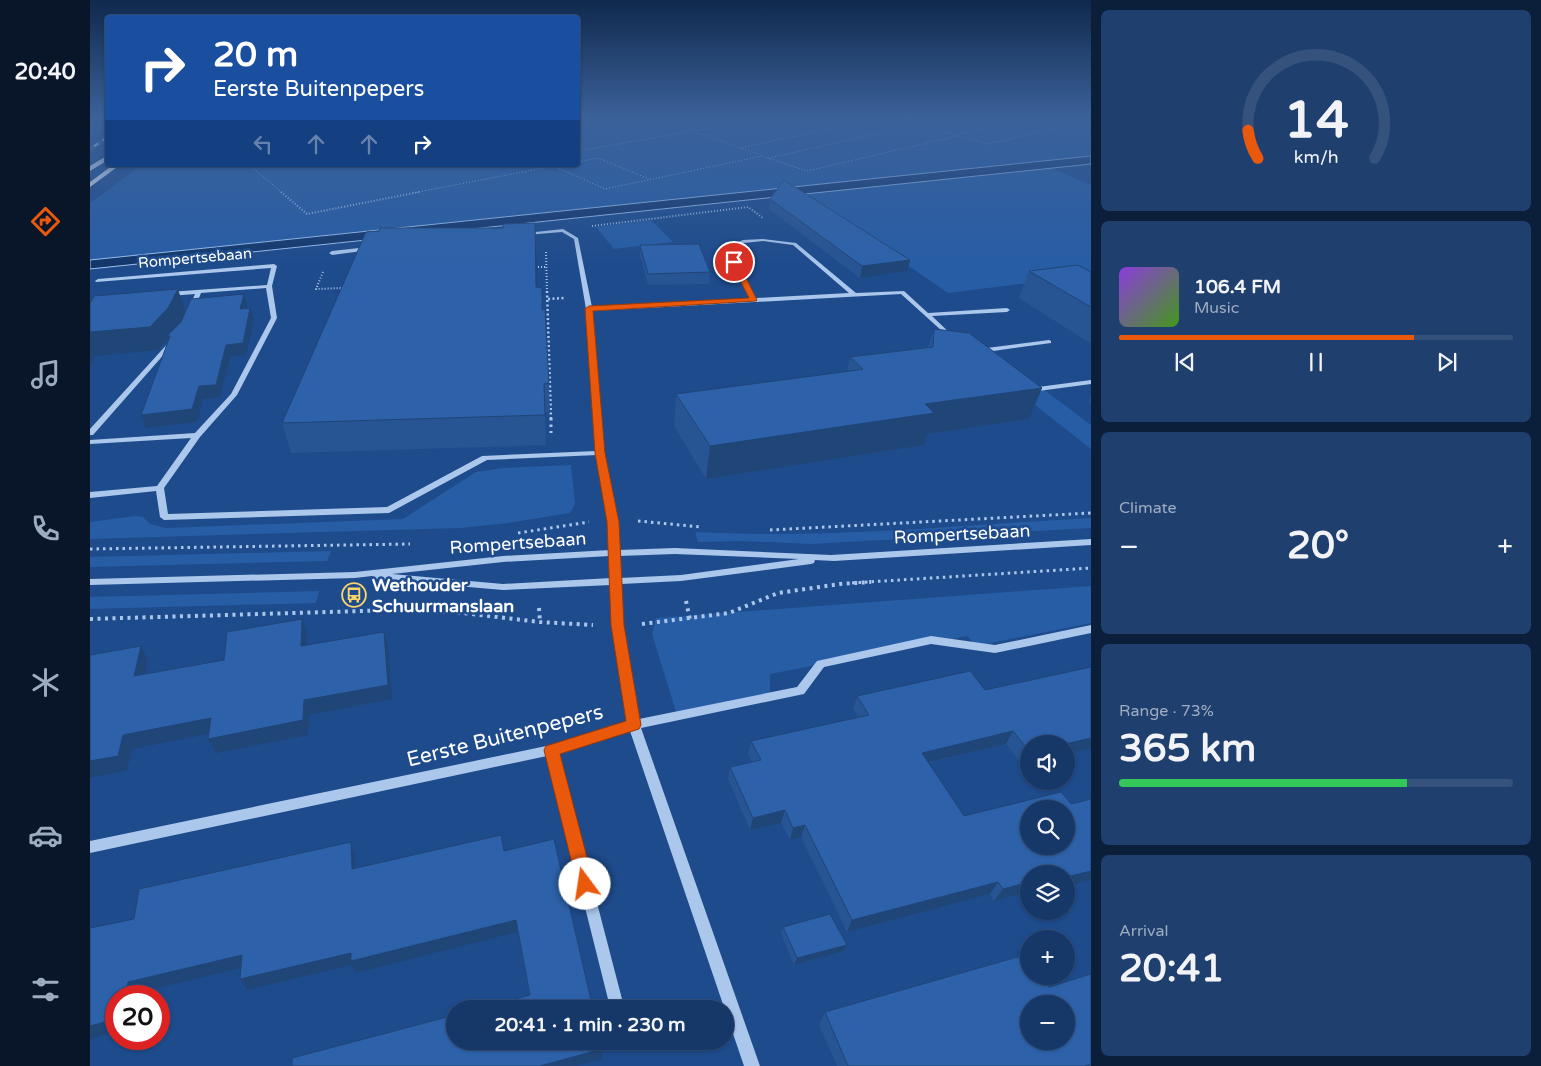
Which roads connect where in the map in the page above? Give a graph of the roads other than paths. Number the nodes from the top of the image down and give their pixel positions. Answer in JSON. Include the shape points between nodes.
{"nodes":[{"id":1,"x":114,"y":167,"type":"edge"},
{"id":2,"x":90,"y":184,"type":"edge"},
{"id":3,"x":516,"y":235,"type":"edge"},
{"id":4,"x":370,"y":249,"type":"edge"},
{"id":5,"x":332,"y":253,"type":"road end"},
{"id":6,"x":98,"y":282,"type":"dead end"},
{"id":7,"x":269,"y":286,"type":"junction"},
{"id":8,"x":199,"y":292,"type":"junction"},
{"id":9,"x":159,"y":295,"type":"edge"},
{"id":10,"x":855,"y":295,"type":"junction"},
{"id":11,"x":754,"y":300,"type":"junction"},
{"id":12,"x":589,"y":309,"type":"junction"},
{"id":13,"x":1007,"y":310,"type":"dead end"},
{"id":14,"x":927,"y":315,"type":"junction"},
{"id":15,"x":188,"y":316,"type":"edge"},
{"id":16,"x":175,"y":339,"type":"edge"},
{"id":17,"x":1049,"y":342,"type":"dead end"},
{"id":18,"x":962,"y":346,"type":"edge"},
{"id":19,"x":968,"y":352,"type":"edge"},
{"id":20,"x":1091,"y":382,"type":"edge"},
{"id":21,"x":1020,"y":392,"type":"edge"},
{"id":22,"x":90,"y":433,"type":"edge"},
{"id":23,"x":197,"y":435,"type":"junction"},
{"id":24,"x":90,"y":442,"type":"edge"},
{"id":25,"x":600,"y":453,"type":"junction"},
{"id":26,"x":160,"y":488,"type":"junction"},
{"id":27,"x":90,"y":495,"type":"edge"},
{"id":28,"x":1091,"y":542,"type":"edge"},
{"id":29,"x":614,"y":553,"type":"junction"},
{"id":30,"x":834,"y":558,"type":"junction"},
{"id":31,"x":356,"y":575,"type":"junction"},
{"id":32,"x":90,"y":582,"type":"edge"},
{"id":33,"x":616,"y":582,"type":"junction"},
{"id":34,"x":1091,"y":629,"type":"edge"},
{"id":35,"x":634,"y":725,"type":"junction"},
{"id":36,"x":551,"y":750,"type":"junction"},
{"id":37,"x":90,"y":848,"type":"edge"},
{"id":38,"x":614,"y":999,"type":"dead end"},
{"id":39,"x":752,"y":1066,"type":"edge"}],
"edges":[{"from":1,"to":2,"type":"main road"},
{"from":3,"to":12,"type":"street","via":[[562,230],[576,238]]},
{"from":4,"to":5,"type":"street"},
{"from":6,"to":7,"type":"street","name":"Rompertsebaan","via":[[274,266]]},
{"from":7,"to":8,"type":"street","name":"Rompertsebaan"},
{"from":7,"to":23,"type":"street","name":"Rompertsebaan","via":[[274,318],[234,395]]},
{"from":8,"to":9,"type":"street","name":"Rompertsebaan"},
{"from":8,"to":15,"type":"street","name":"Rompertsebaan"},
{"from":10,"to":11,"type":"street"},
{"from":10,"to":11,"type":"street","via":[[794,244],[763,240],[727,248]]},
{"from":10,"to":14,"type":"street","via":[[902,292]]},
{"from":11,"to":12,"type":"street"},
{"from":12,"to":25,"type":"street"},
{"from":13,"to":14,"type":"street"},
{"from":14,"to":18,"type":"street"},
{"from":16,"to":22,"type":"street"},
{"from":17,"to":19,"type":"street"},
{"from":20,"to":21,"type":"street"},
{"from":23,"to":24,"type":"street"},
{"from":23,"to":26,"type":"street","name":"Rompertsebaan"},
{"from":25,"to":26,"type":"street","via":[[485,458],[389,510],[164,517]]},
{"from":25,"to":29,"type":"street","via":[[613,522]]},
{"from":26,"to":27,"type":"street"},
{"from":28,"to":30,"type":"street","name":"Rompertsebaan"},
{"from":29,"to":30,"type":"street","name":"Rompertsebaan","via":[[674,551]]},
{"from":29,"to":31,"type":"street","name":"Rompertsebaan","via":[[503,559]]},
{"from":29,"to":33,"type":"street"},
{"from":30,"to":33,"type":"street","name":"Rompertsebaan","via":[[681,578]]},
{"from":31,"to":32,"type":"street","name":"Rompertsebaan"},
{"from":31,"to":33,"type":"street","name":"Rompertsebaan","via":[[503,587]]},
{"from":33,"to":35,"type":"street","via":[[618,625]]},
{"from":34,"to":35,"type":"street","name":"Eerste Buitenpepers","via":[[995,649],[931,640],[821,664],[800,691]]},
{"from":35,"to":36,"type":"street","name":"Eerste Buitenpepers"},
{"from":35,"to":39,"type":"street"},
{"from":36,"to":37,"type":"street","name":"Eerste Buitenpepers"},
{"from":36,"to":38,"type":"street"}]}
